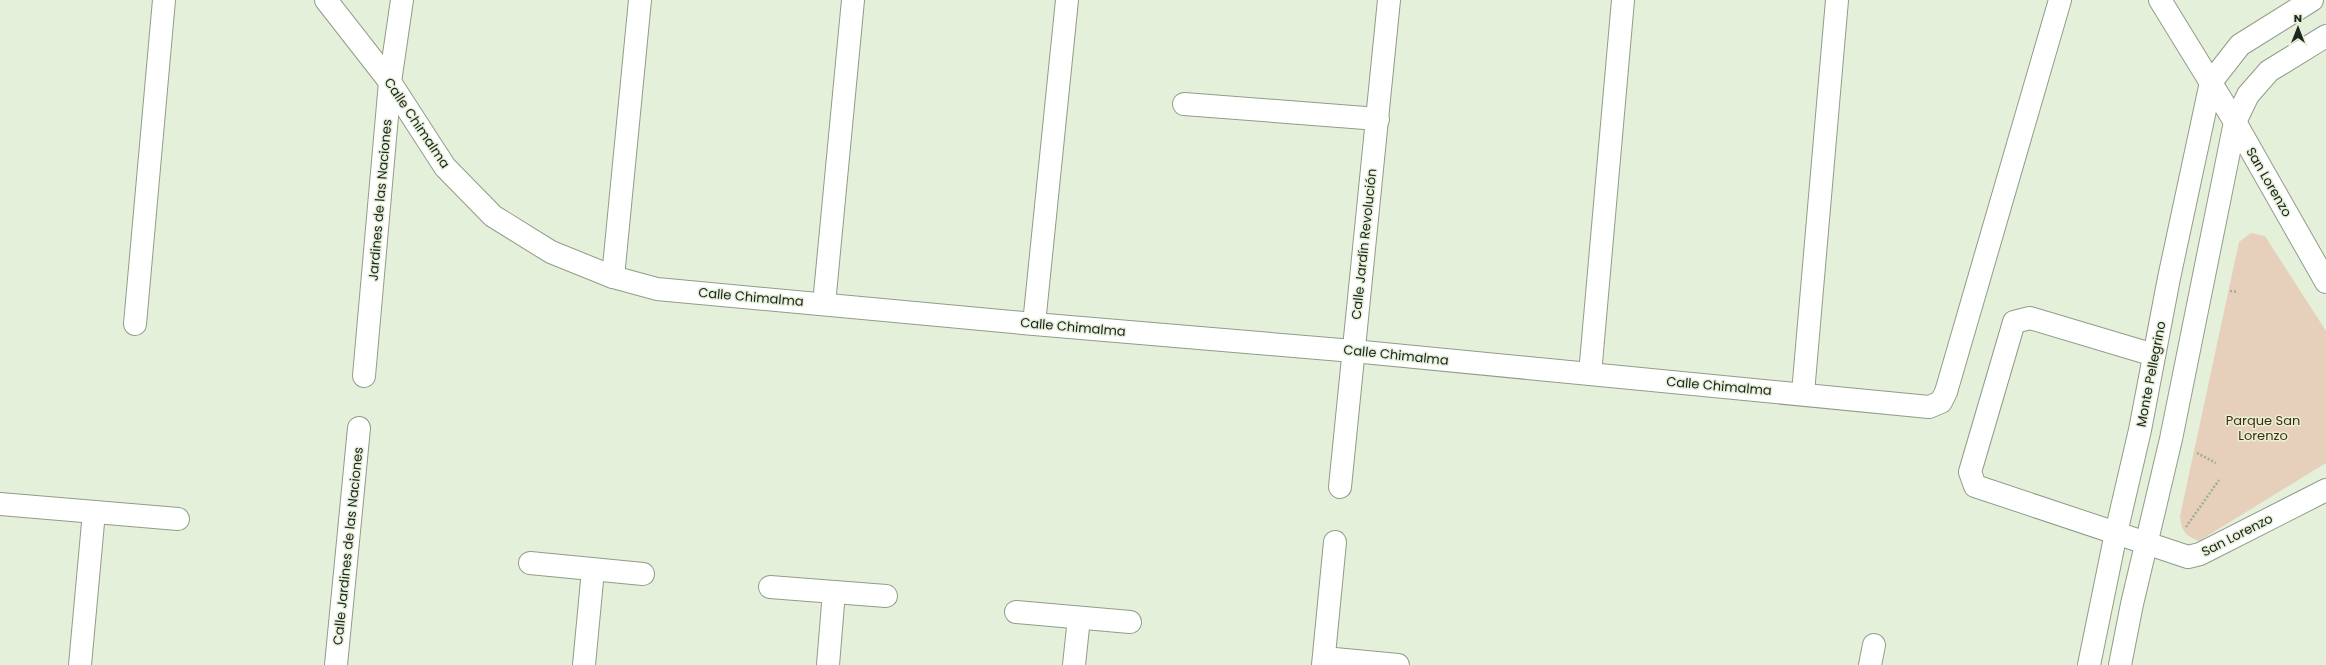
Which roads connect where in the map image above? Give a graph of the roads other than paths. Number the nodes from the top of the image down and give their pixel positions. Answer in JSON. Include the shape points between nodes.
{"nodes":[{"id":1,"x":164,"y":0,"type":"edge"},
{"id":2,"x":326,"y":0,"type":"edge"},
{"id":3,"x":402,"y":0,"type":"edge"},
{"id":4,"x":640,"y":0,"type":"edge"},
{"id":5,"x":853,"y":0,"type":"edge"},
{"id":6,"x":1067,"y":0,"type":"edge"},
{"id":7,"x":1389,"y":0,"type":"edge"},
{"id":8,"x":1623,"y":0,"type":"edge"},
{"id":9,"x":1837,"y":0,"type":"edge"},
{"id":10,"x":2060,"y":0,"type":"edge"},
{"id":11,"x":2160,"y":0,"type":"edge"},
{"id":12,"x":2312,"y":0,"type":"edge"},
{"id":13,"x":2326,"y":36,"type":"edge"},
{"id":14,"x":390,"y":82,"type":"junction"},
{"id":15,"x":2211,"y":82,"type":"junction"},
{"id":16,"x":1184,"y":104,"type":"dead end"},
{"id":17,"x":1378,"y":119,"type":"junction"},
{"id":18,"x":2235,"y":122,"type":"junction"},
{"id":19,"x":613,"y":277,"type":"junction"},
{"id":20,"x":2326,"y":282,"type":"edge"},
{"id":21,"x":824,"y":304,"type":"junction"},
{"id":22,"x":135,"y":324,"type":"dead end"},
{"id":23,"x":1034,"y":324,"type":"junction"},
{"id":24,"x":1353,"y":351,"type":"junction"},
{"id":25,"x":2154,"y":356,"type":"junction"},
{"id":26,"x":1590,"y":374,"type":"junction"},
{"id":27,"x":364,"y":376,"type":"dead end"},
{"id":28,"x":1803,"y":393,"type":"junction"},
{"id":29,"x":359,"y":428,"type":"dead end"},
{"id":30,"x":1340,"y":487,"type":"dead end"},
{"id":31,"x":2326,"y":490,"type":"edge"},
{"id":32,"x":0,"y":504,"type":"edge"},
{"id":33,"x":94,"y":512,"type":"junction"},
{"id":34,"x":178,"y":520,"type":"dead end"},
{"id":35,"x":2116,"y":533,"type":"junction"},
{"id":36,"x":1335,"y":542,"type":"dead end"},
{"id":37,"x":2146,"y":542,"type":"junction"},
{"id":38,"x":530,"y":563,"type":"dead end"},
{"id":39,"x":593,"y":570,"type":"junction"},
{"id":40,"x":643,"y":574,"type":"dead end"},
{"id":41,"x":770,"y":587,"type":"dead end"},
{"id":42,"x":834,"y":592,"type":"junction"},
{"id":43,"x":886,"y":596,"type":"dead end"},
{"id":44,"x":1016,"y":612,"type":"dead end"},
{"id":45,"x":1079,"y":618,"type":"junction"},
{"id":46,"x":1130,"y":622,"type":"dead end"},
{"id":47,"x":1323,"y":662,"type":"edge"},
{"id":48,"x":80,"y":665,"type":"edge"},
{"id":49,"x":336,"y":665,"type":"edge"},
{"id":50,"x":584,"y":665,"type":"edge"},
{"id":51,"x":828,"y":665,"type":"edge"},
{"id":52,"x":1074,"y":665,"type":"edge"},
{"id":53,"x":1398,"y":665,"type":"edge"},
{"id":54,"x":2089,"y":665,"type":"edge"},
{"id":55,"x":2120,"y":665,"type":"edge"}],
"edges":[{"from":1,"to":22,"type":"street"},
{"from":2,"to":14,"type":"street","name":"Calle Chimalma"},
{"from":3,"to":14,"type":"street","name":"Jardines de las Naciones"},
{"from":4,"to":19,"type":"street"},
{"from":5,"to":21,"type":"street"},
{"from":6,"to":23,"type":"street"},
{"from":7,"to":17,"type":"street","name":"Calle Jardín Revolución"},
{"from":8,"to":26,"type":"street"},
{"from":9,"to":28,"type":"street"},
{"from":10,"to":28,"type":"street","name":"Calle Chimalma","via":[[1942,402],[1928,407]]},
{"from":11,"to":15,"type":"street","name":"San Lorenzo"},
{"from":12,"to":15,"type":"street","via":[[2240,44]]},
{"from":13,"to":18,"type":"street","via":[[2269,71],[2248,95]]},
{"from":14,"to":19,"type":"street","name":"Calle Chimalma","via":[[445,167],[493,216],[551,252]]},
{"from":14,"to":27,"type":"street","name":"Jardines de las Naciones"},
{"from":15,"to":18,"type":"street","name":"San Lorenzo"},
{"from":15,"to":25,"type":"street","name":"Monte Pellegrino"},
{"from":16,"to":17,"type":"street"},
{"from":17,"to":24,"type":"street","name":"Calle Jardín Revolución"},
{"from":18,"to":20,"type":"street","name":"San Lorenzo"},
{"from":18,"to":37,"type":"street","via":[[2171,439]]},
{"from":19,"to":21,"type":"street","name":"Calle Chimalma","via":[[657,289]]},
{"from":21,"to":23,"type":"street","name":"Calle Chimalma"},
{"from":23,"to":24,"type":"street","name":"Calle Chimalma"},
{"from":24,"to":26,"type":"street","name":"Calle Chimalma"},
{"from":24,"to":30,"type":"street","name":"Calle Jardín Revolución"},
{"from":25,"to":35,"type":"street","name":"Monte Pellegrino"},
{"from":25,"to":35,"type":"street","name":"San Lorenzo","via":[[2030,318],[2014,322],[1970,472],[1975,486]]},
{"from":26,"to":28,"type":"street","name":"Calle Chimalma"},
{"from":29,"to":49,"type":"street","name":"Calle Jardines de las Naciones"},
{"from":31,"to":37,"type":"street","name":"San Lorenzo","via":[[2200,554],[2188,557]]},
{"from":32,"to":33,"type":"street"},
{"from":33,"to":34,"type":"street"},
{"from":33,"to":48,"type":"street"},
{"from":35,"to":37,"type":"street","name":"San Lorenzo"},
{"from":35,"to":54,"type":"street","name":"Monte Pellegrino"},
{"from":36,"to":47,"type":"street"},
{"from":37,"to":55,"type":"street"},
{"from":38,"to":39,"type":"street"},
{"from":39,"to":40,"type":"street"},
{"from":39,"to":50,"type":"street"},
{"from":41,"to":42,"type":"street"},
{"from":42,"to":43,"type":"street"},
{"from":42,"to":51,"type":"street"},
{"from":44,"to":45,"type":"street"},
{"from":45,"to":46,"type":"street"},
{"from":45,"to":52,"type":"street"},
{"from":47,"to":53,"type":"street"}]}
